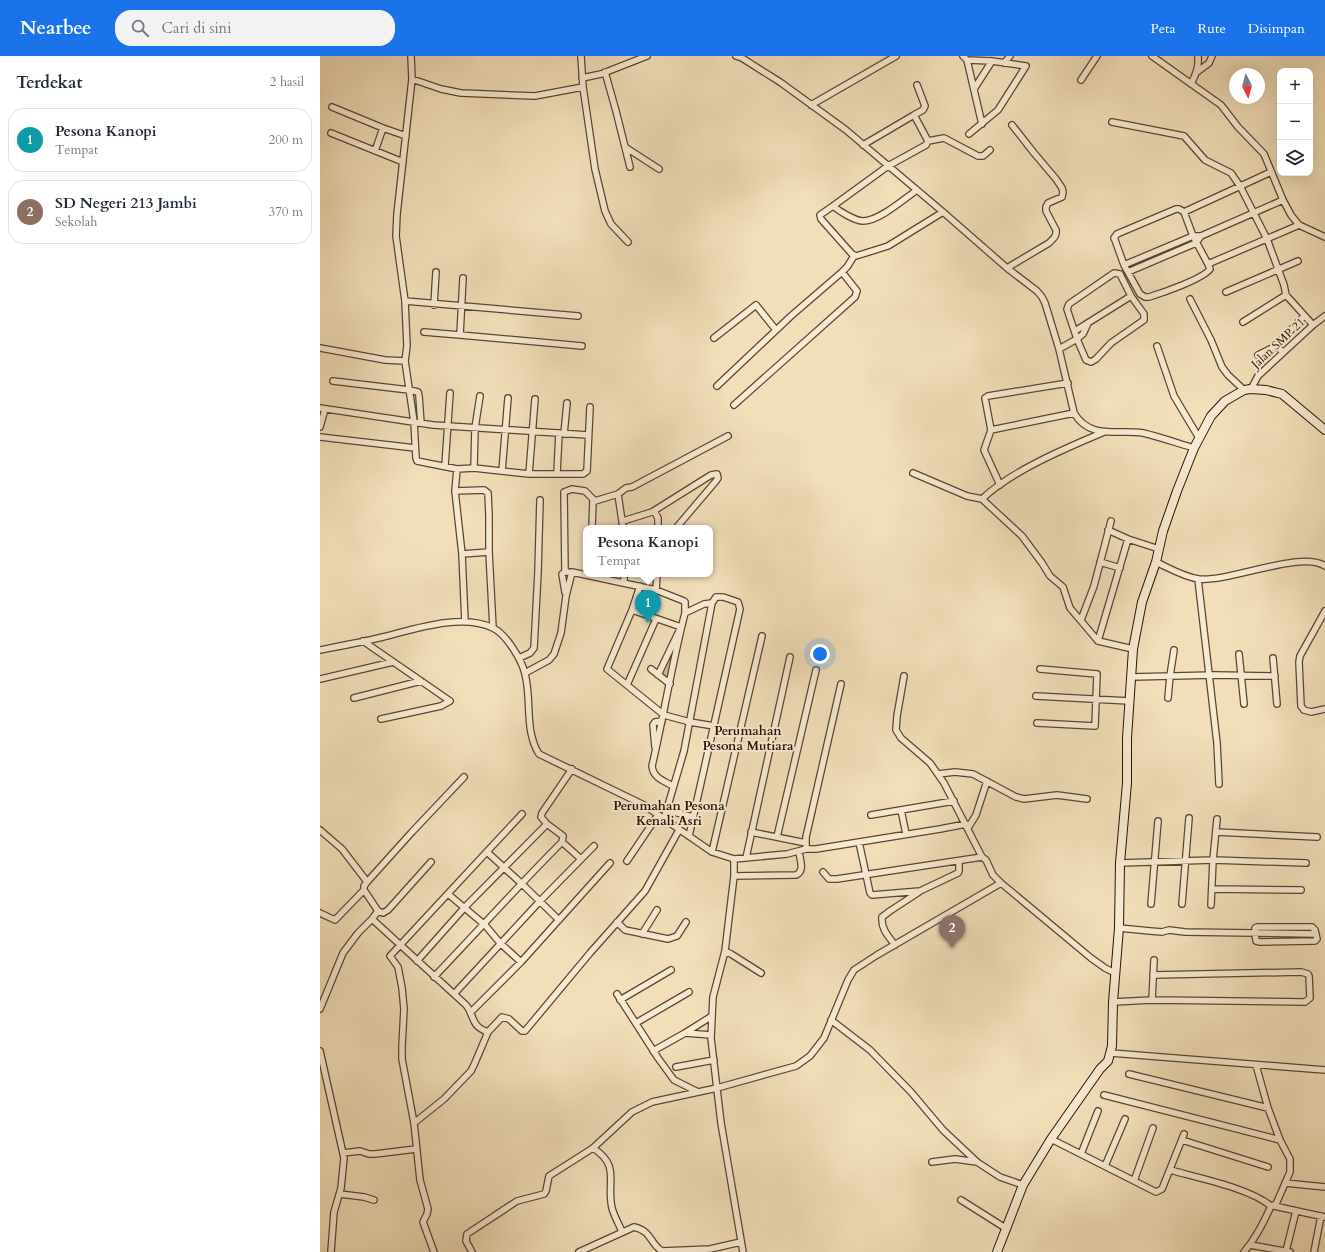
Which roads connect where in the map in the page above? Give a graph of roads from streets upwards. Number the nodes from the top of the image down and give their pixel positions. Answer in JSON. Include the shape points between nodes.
{"nodes":[{"id":1,"x":411,"y":56,"type":"edge"},
{"id":2,"x":581,"y":56,"type":"edge"},
{"id":3,"x":647,"y":56,"type":"edge"},
{"id":4,"x":736,"y":56,"type":"edge"},
{"id":5,"x":896,"y":56,"type":"edge"},
{"id":6,"x":1010,"y":56,"type":"edge"},
{"id":7,"x":1097,"y":56,"type":"edge"},
{"id":8,"x":1152,"y":56,"type":"edge"},
{"id":9,"x":1198,"y":56,"type":"edge"},
{"id":10,"x":1212,"y":56,"type":"edge"},
{"id":11,"x":965,"y":58,"type":"edge"},
{"id":12,"x":992,"y":61,"type":"junction"},
{"id":13,"x":1004,"y":63,"type":"junction"},
{"id":14,"x":605,"y":72,"type":"junction"},
{"id":15,"x":1197,"y":72,"type":"junction"},
{"id":16,"x":582,"y":78,"type":"junction"},
{"id":17,"x":412,"y":79,"type":"junction"},
{"id":18,"x":1081,"y":80,"type":"dead end"},
{"id":19,"x":1191,"y":84,"type":"junction"},
{"id":20,"x":917,"y":85,"type":"dead end"},
{"id":21,"x":583,"y":87,"type":"junction"},
{"id":22,"x":974,"y":89,"type":"junction"},
{"id":23,"x":811,"y":105,"type":"junction"},
{"id":24,"x":332,"y":107,"type":"dead end"},
{"id":25,"x":914,"y":115,"type":"junction"},
{"id":26,"x":1112,"y":122,"type":"dead end"},
{"id":27,"x":982,"y":124,"type":"junction"},
{"id":28,"x":1012,"y":125,"type":"dead end"},
{"id":29,"x":383,"y":128,"type":"junction"},
{"id":30,"x":331,"y":133,"type":"dead end"},
{"id":31,"x":969,"y":134,"type":"dead end"},
{"id":32,"x":406,"y":136,"type":"junction"},
{"id":33,"x":928,"y":141,"type":"junction"},
{"id":34,"x":863,"y":144,"type":"junction"},
{"id":35,"x":625,"y":147,"type":"junction"},
{"id":36,"x":990,"y":150,"type":"dead end"},
{"id":37,"x":375,"y":151,"type":"junction"},
{"id":38,"x":403,"y":162,"type":"junction"},
{"id":39,"x":888,"y":166,"type":"junction"},
{"id":40,"x":630,"y":167,"type":"dead end"},
{"id":41,"x":659,"y":169,"type":"dead end"},
{"id":42,"x":1271,"y":172,"type":"junction"},
{"id":43,"x":1240,"y":186,"type":"junction"},
{"id":44,"x":917,"y":190,"type":"junction"},
{"id":45,"x":1283,"y":200,"type":"junction"},
{"id":46,"x":833,"y":206,"type":"junction"},
{"id":47,"x":943,"y":212,"type":"junction"},
{"id":48,"x":1184,"y":212,"type":"junction"},
{"id":49,"x":1253,"y":213,"type":"junction"},
{"id":50,"x":1299,"y":225,"type":"junction"},
{"id":51,"x":1192,"y":236,"type":"junction"},
{"id":52,"x":1201,"y":236,"type":"junction"},
{"id":53,"x":1325,"y":237,"type":"edge"},
{"id":54,"x":1267,"y":239,"type":"junction"},
{"id":55,"x":628,"y":242,"type":"dead end"},
{"id":56,"x":1196,"y":243,"type":"junction"},
{"id":57,"x":854,"y":256,"type":"junction"},
{"id":58,"x":1298,"y":261,"type":"dead end"},
{"id":59,"x":1208,"y":264,"type":"junction"},
{"id":60,"x":1124,"y":265,"type":"junction"},
{"id":61,"x":1007,"y":268,"type":"junction"},
{"id":62,"x":1278,"y":270,"type":"junction"},
{"id":63,"x":436,"y":272,"type":"dead end"},
{"id":64,"x":842,"y":272,"type":"junction"},
{"id":65,"x":1128,"y":272,"type":"junction"},
{"id":66,"x":463,"y":278,"type":"dead end"},
{"id":67,"x":1226,"y":292,"type":"dead end"},
{"id":68,"x":1286,"y":295,"type":"junction"},
{"id":69,"x":1131,"y":296,"type":"junction"},
{"id":70,"x":1190,"y":299,"type":"dead end"},
{"id":71,"x":405,"y":301,"type":"junction"},
{"id":72,"x":434,"y":305,"type":"junction"},
{"id":73,"x":461,"y":307,"type":"junction"},
{"id":74,"x":578,"y":316,"type":"dead end"},
{"id":75,"x":1304,"y":316,"type":"junction"},
{"id":76,"x":1325,"y":316,"type":"edge"},
{"id":77,"x":1243,"y":322,"type":"dead end"},
{"id":78,"x":1088,"y":323,"type":"junction"},
{"id":79,"x":1313,"y":325,"type":"junction"},
{"id":80,"x":776,"y":330,"type":"junction"},
{"id":81,"x":1075,"y":331,"type":"junction"},
{"id":82,"x":424,"y":332,"type":"dead end"},
{"id":83,"x":460,"y":335,"type":"junction"},
{"id":84,"x":714,"y":338,"type":"dead end"},
{"id":85,"x":1077,"y":339,"type":"junction"},
{"id":86,"x":582,"y":346,"type":"dead end"},
{"id":87,"x":1157,"y":346,"type":"dead end"},
{"id":88,"x":1276,"y":346,"type":"junction"},
{"id":89,"x":320,"y":348,"type":"edge"},
{"id":90,"x":1059,"y":349,"type":"junction"},
{"id":91,"x":1283,"y":352,"type":"junction"},
{"id":92,"x":1258,"y":355,"type":"dead end"},
{"id":93,"x":405,"y":361,"type":"junction"},
{"id":94,"x":332,"y":381,"type":"dead end"},
{"id":95,"x":1068,"y":383,"type":"junction"},
{"id":96,"x":717,"y":386,"type":"dead end"},
{"id":97,"x":409,"y":390,"type":"junction"},
{"id":98,"x":1248,"y":390,"type":"junction"},
{"id":99,"x":450,"y":393,"type":"dead end"},
{"id":100,"x":480,"y":396,"type":"dead end"},
{"id":101,"x":508,"y":398,"type":"dead end"},
{"id":102,"x":535,"y":399,"type":"dead end"},
{"id":103,"x":567,"y":403,"type":"dead end"},
{"id":104,"x":734,"y":405,"type":"dead end"},
{"id":105,"x":590,"y":407,"type":"dead end"},
{"id":106,"x":323,"y":408,"type":"edge"},
{"id":107,"x":1074,"y":413,"type":"junction"},
{"id":108,"x":414,"y":422,"type":"junction"},
{"id":109,"x":420,"y":423,"type":"junction"},
{"id":110,"x":448,"y":426,"type":"junction"},
{"id":111,"x":320,"y":427,"type":"edge"},
{"id":112,"x":475,"y":428,"type":"junction"},
{"id":113,"x":1325,"y":429,"type":"edge"},
{"id":114,"x":504,"y":430,"type":"junction"},
{"id":115,"x":991,"y":430,"type":"junction"},
{"id":116,"x":532,"y":432,"type":"junction"},
{"id":117,"x":1104,"y":432,"type":"junction"},
{"id":118,"x":561,"y":434,"type":"junction"},
{"id":119,"x":588,"y":435,"type":"junction"},
{"id":120,"x":728,"y":436,"type":"dead end"},
{"id":121,"x":320,"y":437,"type":"edge"},
{"id":122,"x":1199,"y":438,"type":"junction"},
{"id":123,"x":415,"y":448,"type":"junction"},
{"id":124,"x":1194,"y":448,"type":"junction"},
{"id":125,"x":445,"y":466,"type":"junction"},
{"id":126,"x":474,"y":468,"type":"junction"},
{"id":127,"x":457,"y":469,"type":"junction"},
{"id":128,"x":502,"y":471,"type":"junction"},
{"id":129,"x":913,"y":472,"type":"dead end"},
{"id":130,"x":557,"y":473,"type":"junction"},
{"id":131,"x":529,"y":474,"type":"junction"},
{"id":132,"x":1000,"y":485,"type":"junction"},
{"id":133,"x":455,"y":491,"type":"junction"},
{"id":134,"x":618,"y":494,"type":"junction"},
{"id":135,"x":982,"y":499,"type":"junction"},
{"id":136,"x":540,"y":500,"type":"dead end"},
{"id":137,"x":593,"y":500,"type":"junction"},
{"id":138,"x":652,"y":512,"type":"junction"},
{"id":139,"x":623,"y":521,"type":"junction"},
{"id":140,"x":1111,"y":521,"type":"dead end"},
{"id":141,"x":592,"y":525,"type":"edge"},
{"id":142,"x":623,"y":525,"type":"edge"},
{"id":143,"x":658,"y":525,"type":"edge"},
{"id":144,"x":679,"y":525,"type":"edge"},
{"id":145,"x":1108,"y":530,"type":"junction"},
{"id":146,"x":1128,"y":539,"type":"junction"},
{"id":147,"x":1159,"y":549,"type":"junction"},
{"id":148,"x":489,"y":552,"type":"junction"},
{"id":149,"x":462,"y":554,"type":"junction"},
{"id":150,"x":1100,"y":562,"type":"junction"},
{"id":151,"x":1156,"y":562,"type":"junction"},
{"id":152,"x":1325,"y":566,"type":"edge"},
{"id":153,"x":1120,"y":568,"type":"junction"},
{"id":154,"x":565,"y":572,"type":"junction"},
{"id":155,"x":572,"y":572,"type":"junction"},
{"id":156,"x":583,"y":574,"type":"edge"},
{"id":157,"x":599,"y":577,"type":"edge"},
{"id":158,"x":624,"y":577,"type":"edge"},
{"id":159,"x":657,"y":577,"type":"edge"},
{"id":160,"x":1198,"y":579,"type":"junction"},
{"id":161,"x":624,"y":583,"type":"junction"},
{"id":162,"x":640,"y":586,"type":"junction"},
{"id":163,"x":656,"y":590,"type":"junction"},
{"id":164,"x":566,"y":596,"type":"junction"},
{"id":165,"x":712,"y":603,"type":"junction"},
{"id":166,"x":632,"y":610,"type":"junction"},
{"id":167,"x":1325,"y":610,"type":"edge"},
{"id":168,"x":685,"y":613,"type":"junction"},
{"id":169,"x":656,"y":619,"type":"junction"},
{"id":170,"x":1081,"y":620,"type":"junction"},
{"id":171,"x":465,"y":622,"type":"junction"},
{"id":172,"x":681,"y":627,"type":"junction"},
{"id":173,"x":493,"y":628,"type":"junction"},
{"id":174,"x":762,"y":636,"type":"dead end"},
{"id":175,"x":363,"y":641,"type":"junction"},
{"id":176,"x":1098,"y":641,"type":"junction"},
{"id":177,"x":1133,"y":649,"type":"junction"},
{"id":178,"x":320,"y":650,"type":"edge"},
{"id":179,"x":1174,"y":650,"type":"dead end"},
{"id":180,"x":1239,"y":654,"type":"dead end"},
{"id":181,"x":790,"y":657,"type":"dead end"},
{"id":182,"x":519,"y":658,"type":"junction"},
{"id":183,"x":1273,"y":658,"type":"dead end"},
{"id":184,"x":393,"y":662,"type":"junction"},
{"id":185,"x":651,"y":669,"type":"dead end"},
{"id":186,"x":1040,"y":669,"type":"dead end"},
{"id":187,"x":816,"y":670,"type":"dead end"},
{"id":188,"x":525,"y":673,"type":"junction"},
{"id":189,"x":658,"y":675,"type":"junction"},
{"id":190,"x":904,"y":676,"type":"dead end"},
{"id":191,"x":1170,"y":676,"type":"junction"},
{"id":192,"x":1209,"y":676,"type":"junction"},
{"id":193,"x":1131,"y":677,"type":"junction"},
{"id":194,"x":1241,"y":677,"type":"junction"},
{"id":195,"x":1275,"y":678,"type":"junction"},
{"id":196,"x":320,"y":679,"type":"edge"},
{"id":197,"x":422,"y":681,"type":"junction"},
{"id":198,"x":670,"y":684,"type":"junction"},
{"id":199,"x":841,"y":684,"type":"dead end"},
{"id":200,"x":627,"y":685,"type":"junction"},
{"id":201,"x":1036,"y":696,"type":"dead end"},
{"id":202,"x":354,"y":698,"type":"dead end"},
{"id":203,"x":1168,"y":698,"type":"dead end"},
{"id":204,"x":1095,"y":699,"type":"junction"},
{"id":205,"x":1129,"y":701,"type":"junction"},
{"id":206,"x":1244,"y":704,"type":"dead end"},
{"id":207,"x":1277,"y":704,"type":"dead end"},
{"id":208,"x":1325,"y":709,"type":"edge"},
{"id":209,"x":663,"y":718,"type":"junction"},
{"id":210,"x":381,"y":719,"type":"dead end"},
{"id":211,"x":690,"y":722,"type":"junction"},
{"id":212,"x":1037,"y":723,"type":"dead end"},
{"id":213,"x":714,"y":726,"type":"junction"},
{"id":214,"x":572,"y":769,"type":"junction"},
{"id":215,"x":938,"y":774,"type":"junction"},
{"id":216,"x":464,"y":777,"type":"dead end"},
{"id":217,"x":987,"y":781,"type":"junction"},
{"id":218,"x":1219,"y":784,"type":"dead end"},
{"id":219,"x":674,"y":786,"type":"junction"},
{"id":220,"x":1087,"y":799,"type":"dead end"},
{"id":221,"x":954,"y":801,"type":"junction"},
{"id":222,"x":666,"y":810,"type":"junction"},
{"id":223,"x":901,"y":810,"type":"junction"},
{"id":224,"x":522,"y":814,"type":"dead end"},
{"id":225,"x":658,"y":815,"type":"junction"},
{"id":226,"x":871,"y":815,"type":"dead end"},
{"id":227,"x":693,"y":817,"type":"junction"},
{"id":228,"x":1189,"y":818,"type":"dead end"},
{"id":229,"x":664,"y":819,"type":"junction"},
{"id":230,"x":1217,"y":819,"type":"dead end"},
{"id":231,"x":1158,"y":821,"type":"dead end"},
{"id":232,"x":547,"y":824,"type":"junction"},
{"id":233,"x":967,"y":826,"type":"junction"},
{"id":234,"x":320,"y":830,"type":"edge"},
{"id":235,"x":679,"y":830,"type":"junction"},
{"id":236,"x":751,"y":832,"type":"junction"},
{"id":237,"x":1216,"y":832,"type":"junction"},
{"id":238,"x":906,"y":834,"type":"junction"},
{"id":239,"x":689,"y":836,"type":"junction"},
{"id":240,"x":777,"y":837,"type":"junction"},
{"id":241,"x":1317,"y":837,"type":"dead end"},
{"id":242,"x":562,"y":842,"type":"junction"},
{"id":243,"x":859,"y":842,"type":"junction"},
{"id":244,"x":594,"y":846,"type":"dead end"},
{"id":245,"x":806,"y":846,"type":"junction"},
{"id":246,"x":487,"y":852,"type":"junction"},
{"id":247,"x":712,"y":852,"type":"junction"},
{"id":248,"x":799,"y":852,"type":"junction"},
{"id":249,"x":982,"y":857,"type":"junction"},
{"id":250,"x":746,"y":858,"type":"junction"},
{"id":251,"x":580,"y":859,"type":"junction"},
{"id":252,"x":734,"y":859,"type":"junction"},
{"id":253,"x":959,"y":860,"type":"junction"},
{"id":254,"x":1213,"y":860,"type":"junction"},
{"id":255,"x":627,"y":861,"type":"dead end"},
{"id":256,"x":1185,"y":861,"type":"junction"},
{"id":257,"x":431,"y":862,"type":"dead end"},
{"id":258,"x":1154,"y":862,"type":"junction"},
{"id":259,"x":610,"y":863,"type":"dead end"},
{"id":260,"x":1120,"y":863,"type":"junction"},
{"id":261,"x":1306,"y":863,"type":"dead end"},
{"id":262,"x":503,"y":867,"type":"junction"},
{"id":263,"x":823,"y":872,"type":"dead end"},
{"id":264,"x":866,"y":874,"type":"junction"},
{"id":265,"x":734,"y":876,"type":"junction"},
{"id":266,"x":367,"y":882,"type":"junction"},
{"id":267,"x":521,"y":883,"type":"junction"},
{"id":268,"x":1001,"y":883,"type":"junction"},
{"id":269,"x":1213,"y":889,"type":"junction"},
{"id":270,"x":364,"y":890,"type":"junction"},
{"id":271,"x":1301,"y":890,"type":"dead end"},
{"id":272,"x":920,"y":892,"type":"junction"},
{"id":273,"x":448,"y":894,"type":"junction"},
{"id":274,"x":540,"y":900,"type":"junction"},
{"id":275,"x":1150,"y":904,"type":"dead end"},
{"id":276,"x":1182,"y":904,"type":"dead end"},
{"id":277,"x":1211,"y":906,"type":"dead end"},
{"id":278,"x":465,"y":907,"type":"junction"},
{"id":279,"x":657,"y":910,"type":"dead end"},
{"id":280,"x":378,"y":911,"type":"junction"},
{"id":281,"x":320,"y":913,"type":"edge"},
{"id":282,"x":372,"y":919,"type":"junction"},
{"id":283,"x":559,"y":920,"type":"junction"},
{"id":284,"x":617,"y":922,"type":"junction"},
{"id":285,"x":686,"y":922,"type":"dead end"},
{"id":286,"x":485,"y":924,"type":"junction"},
{"id":287,"x":1119,"y":928,"type":"junction"},
{"id":288,"x":1255,"y":933,"type":"junction"},
{"id":289,"x":642,"y":934,"type":"junction"},
{"id":290,"x":500,"y":943,"type":"junction"},
{"id":291,"x":894,"y":944,"type":"junction"},
{"id":292,"x":401,"y":945,"type":"junction"},
{"id":293,"x":725,"y":951,"type":"junction"},
{"id":294,"x":1154,"y":960,"type":"dead end"},
{"id":295,"x":417,"y":961,"type":"junction"},
{"id":296,"x":521,"y":962,"type":"junction"},
{"id":297,"x":671,"y":970,"type":"dead end"},
{"id":298,"x":1115,"y":973,"type":"junction"},
{"id":299,"x":761,"y":974,"type":"dead end"},
{"id":300,"x":1153,"y":975,"type":"junction"},
{"id":301,"x":434,"y":977,"type":"junction"},
{"id":302,"x":689,"y":992,"type":"dead end"},
{"id":303,"x":454,"y":994,"type":"junction"},
{"id":304,"x":617,"y":994,"type":"dead end"},
{"id":305,"x":620,"y":1000,"type":"junction"},
{"id":306,"x":1152,"y":1000,"type":"junction"},
{"id":307,"x":1112,"y":1002,"type":"junction"},
{"id":308,"x":320,"y":1009,"type":"edge"},
{"id":309,"x":472,"y":1012,"type":"junction"},
{"id":310,"x":712,"y":1016,"type":"junction"},
{"id":311,"x":831,"y":1020,"type":"junction"},
{"id":312,"x":636,"y":1023,"type":"junction"},
{"id":313,"x":488,"y":1032,"type":"junction"},
{"id":314,"x":685,"y":1033,"type":"junction"},
{"id":315,"x":711,"y":1035,"type":"junction"},
{"id":316,"x":320,"y":1051,"type":"edge"},
{"id":317,"x":653,"y":1051,"type":"junction"},
{"id":318,"x":1111,"y":1053,"type":"junction"},
{"id":319,"x":714,"y":1060,"type":"junction"},
{"id":320,"x":1256,"y":1065,"type":"junction"},
{"id":321,"x":676,"y":1068,"type":"dead end"},
{"id":322,"x":1325,"y":1070,"type":"edge"},
{"id":323,"x":322,"y":1074,"type":"edge"},
{"id":324,"x":1129,"y":1074,"type":"dead end"},
{"id":325,"x":717,"y":1088,"type":"junction"},
{"id":326,"x":698,"y":1092,"type":"junction"},
{"id":327,"x":1104,"y":1095,"type":"dead end"},
{"id":328,"x":1268,"y":1108,"type":"junction"},
{"id":329,"x":1098,"y":1110,"type":"dead end"},
{"id":330,"x":1125,"y":1119,"type":"dead end"},
{"id":331,"x":414,"y":1123,"type":"junction"},
{"id":332,"x":1153,"y":1128,"type":"dead end"},
{"id":333,"x":1051,"y":1139,"type":"junction"},
{"id":334,"x":1280,"y":1140,"type":"junction"},
{"id":335,"x":593,"y":1148,"type":"junction"},
{"id":336,"x":416,"y":1149,"type":"junction"},
{"id":337,"x":343,"y":1152,"type":"junction"},
{"id":338,"x":1081,"y":1154,"type":"junction"},
{"id":339,"x":932,"y":1162,"type":"dead end"},
{"id":340,"x":977,"y":1162,"type":"junction"},
{"id":341,"x":1105,"y":1166,"type":"junction"},
{"id":342,"x":1268,"y":1167,"type":"dead end"},
{"id":343,"x":1170,"y":1170,"type":"junction"},
{"id":344,"x":1134,"y":1181,"type":"junction"},
{"id":345,"x":1285,"y":1183,"type":"junction"},
{"id":346,"x":1022,"y":1184,"type":"junction"},
{"id":347,"x":1325,"y":1187,"type":"edge"},
{"id":348,"x":340,"y":1194,"type":"junction"},
{"id":349,"x":374,"y":1200,"type":"dead end"},
{"id":350,"x":961,"y":1200,"type":"dead end"},
{"id":351,"x":1272,"y":1206,"type":"junction"},
{"id":352,"x":1296,"y":1211,"type":"junction"},
{"id":353,"x":1323,"y":1217,"type":"edge"},
{"id":354,"x":1007,"y":1228,"type":"junction"},
{"id":355,"x":622,"y":1232,"type":"junction"},
{"id":356,"x":741,"y":1242,"type":"junction"},
{"id":357,"x":1250,"y":1244,"type":"junction"},
{"id":358,"x":331,"y":1252,"type":"edge"},
{"id":359,"x":434,"y":1252,"type":"edge"},
{"id":360,"x":472,"y":1252,"type":"edge"},
{"id":361,"x":580,"y":1252,"type":"edge"},
{"id":362,"x":743,"y":1252,"type":"edge"},
{"id":363,"x":997,"y":1252,"type":"edge"},
{"id":364,"x":1244,"y":1252,"type":"edge"},
{"id":365,"x":1288,"y":1252,"type":"edge"},
{"id":366,"x":1314,"y":1252,"type":"edge"}],
"edges":[{"from":1,"to":17,"type":"street"},
{"from":2,"to":16,"type":"street"},
{"from":3,"to":14,"type":"street"},
{"from":4,"to":23,"type":"street","via":[[780,82]]},
{"from":5,"to":23,"type":"street"},
{"from":6,"to":13,"type":"street"},
{"from":7,"to":18,"type":"street"},
{"from":8,"to":19,"type":"street"},
{"from":9,"to":15,"type":"street"},
{"from":10,"to":15,"type":"street","via":[[1209,63]]},
{"from":11,"to":12,"type":"street"},
{"from":11,"to":22,"type":"street"},
{"from":12,"to":13,"type":"street"},
{"from":12,"to":22,"type":"street"},
{"from":13,"to":27,"type":"street","via":[[1026,66],[998,110]]},
{"from":14,"to":16,"type":"street"},
{"from":14,"to":35,"type":"street"},
{"from":15,"to":19,"type":"street"},
{"from":16,"to":21,"type":"street"},
{"from":17,"to":21,"type":"street","via":[[461,93],[536,96]]},
{"from":17,"to":32,"type":"street"},
{"from":19,"to":42,"type":"street","via":[[1221,105],[1264,154]]},
{"from":20,"to":25,"type":"street","via":[[925,106]]},
{"from":21,"to":55,"type":"street","via":[[595,169],[605,211],[611,224]]},
{"from":22,"to":27,"type":"street"},
{"from":23,"to":34,"type":"street"},
{"from":24,"to":29,"type":"street"},
{"from":25,"to":33,"type":"street"},
{"from":25,"to":34,"type":"street"},
{"from":26,"to":43,"type":"street","via":[[1184,136],[1205,160],[1231,173]]},
{"from":27,"to":31,"type":"street"},
{"from":28,"to":61,"type":"street","via":[[1056,178],[1063,192],[1062,196],[1046,207],[1056,230],[1054,238]]},
{"from":29,"to":32,"type":"street"},
{"from":29,"to":37,"type":"street"},
{"from":30,"to":37,"type":"street"},
{"from":32,"to":38,"type":"street"},
{"from":33,"to":36,"type":"street","via":[[944,138],[978,156],[983,156]]},
{"from":33,"to":39,"type":"street","via":[[926,145]]},
{"from":34,"to":39,"type":"street"},
{"from":35,"to":40,"type":"street"},
{"from":35,"to":41,"type":"street"},
{"from":37,"to":38,"type":"street"},
{"from":38,"to":71,"type":"street","via":[[396,236]]},
{"from":39,"to":44,"type":"street"},
{"from":39,"to":46,"type":"street"},
{"from":42,"to":43,"type":"street"},
{"from":42,"to":45,"type":"street"},
{"from":43,"to":48,"type":"street"},
{"from":43,"to":49,"type":"street"},
{"from":44,"to":46,"type":"street","via":[[870,220],[859,221]]},
{"from":44,"to":47,"type":"street"},
{"from":45,"to":49,"type":"street"},
{"from":45,"to":50,"type":"street"},
{"from":46,"to":57,"type":"street","via":[[820,215],[821,219]]},
{"from":47,"to":57,"type":"street","via":[[888,246]]},
{"from":47,"to":61,"type":"street"},
{"from":48,"to":51,"type":"street"},
{"from":48,"to":60,"type":"street","via":[[1176,209],[1115,236],[1114,240]]},
{"from":49,"to":52,"type":"street"},
{"from":49,"to":54,"type":"street"},
{"from":50,"to":53,"type":"street"},
{"from":50,"to":54,"type":"street"},
{"from":51,"to":52,"type":"street"},
{"from":51,"to":56,"type":"street"},
{"from":51,"to":60,"type":"street"},
{"from":52,"to":56,"type":"street"},
{"from":54,"to":59,"type":"street"},
{"from":54,"to":62,"type":"street"},
{"from":56,"to":59,"type":"street"},
{"from":56,"to":65,"type":"street"},
{"from":57,"to":64,"type":"street"},
{"from":58,"to":62,"type":"street"},
{"from":59,"to":65,"type":"street","via":[[1210,269],[1206,274],[1149,297],[1140,294]]},
{"from":60,"to":65,"type":"street"},
{"from":61,"to":90,"type":"street","via":[[1042,296]]},
{"from":62,"to":67,"type":"street"},
{"from":62,"to":68,"type":"street"},
{"from":63,"to":72,"type":"street"},
{"from":64,"to":80,"type":"street"},
{"from":64,"to":104,"type":"street","via":[[857,291],[855,297]]},
{"from":66,"to":73,"type":"street"},
{"from":68,"to":75,"type":"street"},
{"from":68,"to":77,"type":"street"},
{"from":69,"to":78,"type":"street"},
{"from":69,"to":81,"type":"street","via":[[1120,274],[1114,273],[1069,304],[1067,307]]},
{"from":69,"to":85,"type":"street","via":[[1144,314],[1144,320],[1111,343],[1096,359],[1091,362],[1086,360]]},
{"from":70,"to":98,"type":"street","via":[[1222,367],[1228,375]]},
{"from":71,"to":72,"type":"street"},
{"from":71,"to":93,"type":"street"},
{"from":72,"to":73,"type":"street"},
{"from":73,"to":74,"type":"street"},
{"from":73,"to":83,"type":"street"},
{"from":75,"to":79,"type":"street"},
{"from":75,"to":88,"type":"street"},
{"from":76,"to":79,"type":"street","name":"Jalan SMP 21"},
{"from":78,"to":81,"type":"street"},
{"from":78,"to":85,"type":"street","via":[[1083,334]]},
{"from":79,"to":91,"type":"street","name":"Jalan SMP 21"},
{"from":80,"to":84,"type":"street","via":[[756,305]]},
{"from":80,"to":96,"type":"street"},
{"from":81,"to":85,"type":"street"},
{"from":82,"to":83,"type":"street"},
{"from":83,"to":86,"type":"street"},
{"from":85,"to":90,"type":"street"},
{"from":87,"to":122,"type":"street","via":[[1174,396]]},
{"from":88,"to":91,"type":"street"},
{"from":88,"to":92,"type":"street"},
{"from":89,"to":93,"type":"street","via":[[384,360]]},
{"from":90,"to":95,"type":"street"},
{"from":91,"to":98,"type":"street","name":"Jalan SMP 21","via":[[1258,376]]},
{"from":93,"to":97,"type":"street"},
{"from":94,"to":97,"type":"street"},
{"from":95,"to":107,"type":"street"},
{"from":95,"to":115,"type":"street","via":[[986,396],[984,399]]},
{"from":97,"to":108,"type":"street"},
{"from":97,"to":109,"type":"street","via":[[419,394]]},
{"from":98,"to":113,"type":"street","via":[[1266,390],[1282,394]]},
{"from":98,"to":122,"type":"street","via":[[1226,401],[1211,416]]},
{"from":99,"to":110,"type":"street"},
{"from":100,"to":112,"type":"street"},
{"from":101,"to":114,"type":"street"},
{"from":102,"to":116,"type":"street"},
{"from":103,"to":118,"type":"street"},
{"from":105,"to":119,"type":"street"},
{"from":106,"to":108,"type":"street"},
{"from":106,"to":111,"type":"street"},
{"from":107,"to":115,"type":"street"},
{"from":107,"to":117,"type":"street","via":[[1083,425]]},
{"from":108,"to":109,"type":"street"},
{"from":108,"to":123,"type":"street"},
{"from":109,"to":110,"type":"street"},
{"from":110,"to":112,"type":"street"},
{"from":110,"to":125,"type":"street"},
{"from":112,"to":114,"type":"street"},
{"from":112,"to":126,"type":"street"},
{"from":114,"to":116,"type":"street"},
{"from":114,"to":128,"type":"street"},
{"from":115,"to":132,"type":"street","via":[[984,450]]},
{"from":116,"to":118,"type":"street"},
{"from":116,"to":131,"type":"street"},
{"from":117,"to":124,"type":"street","via":[[1144,434]]},
{"from":117,"to":132,"type":"street","via":[[1054,454]]},
{"from":118,"to":119,"type":"street"},
{"from":118,"to":130,"type":"street"},
{"from":119,"to":130,"type":"street","via":[[586,473]]},
{"from":120,"to":134,"type":"street"},
{"from":121,"to":123,"type":"street"},
{"from":122,"to":124,"type":"street"},
{"from":123,"to":125,"type":"street","via":[[417,461]]},
{"from":124,"to":147,"type":"street","via":[[1163,531]]},
{"from":125,"to":127,"type":"street"},
{"from":126,"to":127,"type":"street"},
{"from":126,"to":128,"type":"street"},
{"from":127,"to":133,"type":"street"},
{"from":128,"to":131,"type":"street"},
{"from":129,"to":135,"type":"street","via":[[967,496]]},
{"from":130,"to":131,"type":"street"},
{"from":132,"to":135,"type":"street"},
{"from":133,"to":148,"type":"street","via":[[484,490],[488,493]]},
{"from":133,"to":149,"type":"street"},
{"from":134,"to":137,"type":"street"},
{"from":134,"to":139,"type":"street"},
{"from":135,"to":170,"type":"street","via":[[1022,536],[1050,576],[1064,587],[1070,608]]},
{"from":136,"to":182,"type":"street","via":[[534,648]]},
{"from":137,"to":141,"type":"street"},
{"from":137,"to":154,"type":"street","via":[[585,491],[572,489],[564,492]]},
{"from":138,"to":139,"type":"street"},
{"from":138,"to":143,"type":"street","via":[[657,515]]},
{"from":138,"to":144,"type":"street","via":[[711,475],[718,474],[716,482]]},
{"from":139,"to":142,"type":"street"},
{"from":140,"to":145,"type":"street"},
{"from":145,"to":146,"type":"street"},
{"from":145,"to":150,"type":"street"},
{"from":146,"to":147,"type":"street"},
{"from":146,"to":153,"type":"street"},
{"from":147,"to":151,"type":"street"},
{"from":148,"to":149,"type":"street"},
{"from":148,"to":173,"type":"street"},
{"from":149,"to":171,"type":"street"},
{"from":150,"to":153,"type":"street"},
{"from":150,"to":170,"type":"street"},
{"from":151,"to":160,"type":"street"},
{"from":151,"to":177,"type":"street","via":[[1142,602]]},
{"from":152,"to":160,"type":"street","via":[[1310,562],[1292,562],[1220,578]]},
{"from":153,"to":176,"type":"street"},
{"from":154,"to":155,"type":"street"},
{"from":154,"to":164,"type":"street","via":[[562,574]]},
{"from":155,"to":156,"type":"street"},
{"from":155,"to":164,"type":"street"},
{"from":157,"to":161,"type":"street"},
{"from":158,"to":161,"type":"street"},
{"from":159,"to":163,"type":"street"},
{"from":160,"to":192,"type":"street"},
{"from":161,"to":162,"type":"street"},
{"from":162,"to":163,"type":"street"},
{"from":162,"to":166,"type":"street"},
{"from":163,"to":168,"type":"street","via":[[684,601]]},
{"from":164,"to":188,"type":"street","via":[[561,633],[554,654],[549,660]]},
{"from":165,"to":168,"type":"street"},
{"from":165,"to":211,"type":"street"},
{"from":165,"to":213,"type":"street","via":[[719,596],[740,605]]},
{"from":166,"to":169,"type":"street"},
{"from":166,"to":200,"type":"street","via":[[607,668]]},
{"from":167,"to":208,"type":"street","via":[[1299,662],[1301,706],[1310,712]]},
{"from":168,"to":172,"type":"street"},
{"from":169,"to":172,"type":"street"},
{"from":169,"to":200,"type":"street"},
{"from":170,"to":176,"type":"street"},
{"from":171,"to":173,"type":"street"},
{"from":171,"to":175,"type":"street","via":[[440,623]]},
{"from":172,"to":189,"type":"street"},
{"from":172,"to":198,"type":"street"},
{"from":173,"to":182,"type":"street","via":[[501,633]]},
{"from":174,"to":247,"type":"street"},
{"from":175,"to":178,"type":"street"},
{"from":175,"to":184,"type":"street"},
{"from":176,"to":177,"type":"street"},
{"from":177,"to":193,"type":"street"},
{"from":179,"to":191,"type":"street"},
{"from":180,"to":194,"type":"street"},
{"from":181,"to":236,"type":"street"},
{"from":182,"to":188,"type":"street"},
{"from":183,"to":195,"type":"street"},
{"from":184,"to":196,"type":"street"},
{"from":184,"to":197,"type":"street"},
{"from":185,"to":189,"type":"street"},
{"from":186,"to":204,"type":"street","via":[[1097,674]]},
{"from":187,"to":240,"type":"street"},
{"from":188,"to":214,"type":"street","via":[[531,736],[536,749],[539,754]]},
{"from":189,"to":198,"type":"street"},
{"from":190,"to":215,"type":"street","via":[[896,730]]},
{"from":191,"to":192,"type":"street"},
{"from":191,"to":193,"type":"street"},
{"from":191,"to":203,"type":"street"},
{"from":192,"to":194,"type":"street"},
{"from":192,"to":218,"type":"street"},
{"from":193,"to":205,"type":"street"},
{"from":194,"to":195,"type":"street"},
{"from":194,"to":206,"type":"street"},
{"from":195,"to":207,"type":"street"},
{"from":197,"to":202,"type":"street"},
{"from":197,"to":210,"type":"street","via":[[450,701],[441,706]]},
{"from":198,"to":209,"type":"street"},
{"from":199,"to":245,"type":"street"},
{"from":200,"to":209,"type":"street"},
{"from":201,"to":204,"type":"street"},
{"from":204,"to":205,"type":"street"},
{"from":204,"to":212,"type":"street","via":[[1095,726]]},
{"from":205,"to":260,"type":"street","via":[[1126,738],[1127,783]]},
{"from":209,"to":211,"type":"street"},
{"from":209,"to":219,"type":"street","via":[[653,725],[656,750],[652,766],[659,779]]},
{"from":211,"to":213,"type":"street"},
{"from":211,"to":219,"type":"street"},
{"from":213,"to":227,"type":"street"},
{"from":214,"to":225,"type":"street","via":[[644,805]]},
{"from":214,"to":232,"type":"street","via":[[542,813],[541,817]]},
{"from":215,"to":217,"type":"street","via":[[973,774]]},
{"from":215,"to":221,"type":"street"},
{"from":216,"to":266,"type":"street"},
{"from":217,"to":220,"type":"street","via":[[1024,799],[1057,795]]},
{"from":217,"to":233,"type":"street","via":[[976,815]]},
{"from":219,"to":222,"type":"street"},
{"from":221,"to":223,"type":"street"},
{"from":221,"to":233,"type":"street"},
{"from":222,"to":227,"type":"street"},
{"from":222,"to":229,"type":"street"},
{"from":223,"to":226,"type":"street"},
{"from":223,"to":238,"type":"street"},
{"from":224,"to":246,"type":"street"},
{"from":225,"to":229,"type":"street"},
{"from":225,"to":255,"type":"street"},
{"from":227,"to":239,"type":"street"},
{"from":228,"to":256,"type":"street"},
{"from":229,"to":235,"type":"street"},
{"from":230,"to":237,"type":"street"},
{"from":231,"to":258,"type":"street"},
{"from":232,"to":242,"type":"street","via":[[563,836]]},
{"from":232,"to":262,"type":"street"},
{"from":233,"to":238,"type":"street"},
{"from":233,"to":249,"type":"street"},
{"from":234,"to":266,"type":"street","via":[[337,843]]},
{"from":235,"to":239,"type":"street"},
{"from":235,"to":284,"type":"street","via":[[645,891]]},
{"from":236,"to":240,"type":"street"},
{"from":236,"to":250,"type":"street"},
{"from":237,"to":241,"type":"street"},
{"from":237,"to":254,"type":"street"},
{"from":238,"to":243,"type":"street"},
{"from":239,"to":247,"type":"street"},
{"from":240,"to":245,"type":"street"},
{"from":242,"to":251,"type":"street"},
{"from":242,"to":267,"type":"street"},
{"from":243,"to":245,"type":"street","via":[[816,849]]},
{"from":243,"to":264,"type":"street"},
{"from":244,"to":251,"type":"street"},
{"from":245,"to":248,"type":"street"},
{"from":246,"to":262,"type":"street"},
{"from":246,"to":273,"type":"street"},
{"from":247,"to":252,"type":"street"},
{"from":248,"to":250,"type":"street"},
{"from":248,"to":265,"type":"street","via":[[802,870],[796,876]]},
{"from":249,"to":253,"type":"street"},
{"from":249,"to":268,"type":"street"},
{"from":250,"to":252,"type":"street"},
{"from":251,"to":274,"type":"street"},
{"from":252,"to":265,"type":"street"},
{"from":253,"to":264,"type":"street"},
{"from":253,"to":272,"type":"street","via":[[958,873]]},
{"from":254,"to":256,"type":"street"},
{"from":254,"to":261,"type":"street"},
{"from":254,"to":269,"type":"street"},
{"from":256,"to":258,"type":"street"},
{"from":256,"to":276,"type":"street"},
{"from":257,"to":280,"type":"street","via":[[388,910],[383,913]]},
{"from":258,"to":260,"type":"street"},
{"from":258,"to":275,"type":"street"},
{"from":259,"to":283,"type":"street"},
{"from":260,"to":287,"type":"street"},
{"from":262,"to":267,"type":"street"},
{"from":262,"to":278,"type":"street"},
{"from":263,"to":264,"type":"street","via":[[829,879]]},
{"from":264,"to":272,"type":"street","via":[[872,895]]},
{"from":265,"to":293,"type":"street"},
{"from":266,"to":270,"type":"street"},
{"from":267,"to":274,"type":"street"},
{"from":267,"to":286,"type":"street"},
{"from":268,"to":291,"type":"street"},
{"from":268,"to":298,"type":"street","via":[[1091,958]]},
{"from":269,"to":271,"type":"street"},
{"from":269,"to":277,"type":"street"},
{"from":270,"to":280,"type":"street"},
{"from":270,"to":281,"type":"street","via":[[335,920]]},
{"from":272,"to":291,"type":"street","via":[[882,917],[883,929]]},
{"from":273,"to":278,"type":"street"},
{"from":273,"to":292,"type":"street"},
{"from":274,"to":283,"type":"street"},
{"from":274,"to":290,"type":"street"},
{"from":278,"to":286,"type":"street"},
{"from":278,"to":295,"type":"street"},
{"from":279,"to":289,"type":"street"},
{"from":280,"to":282,"type":"street"},
{"from":282,"to":292,"type":"street"},
{"from":282,"to":308,"type":"street","via":[[344,953]]},
{"from":283,"to":296,"type":"street"},
{"from":284,"to":289,"type":"street","via":[[625,930]]},
{"from":284,"to":313,"type":"street","via":[[526,1030],[502,1017]]},
{"from":285,"to":289,"type":"street","via":[[677,936],[668,939]]},
{"from":286,"to":290,"type":"street"},
{"from":286,"to":301,"type":"street"},
{"from":287,"to":288,"type":"street","via":[[1162,932],[1169,930]]},
{"from":287,"to":298,"type":"street"},
{"from":288,"to":288,"type":"street","via":[[1316,934],[1317,939],[1260,942],[1256,941]]},
{"from":290,"to":296,"type":"street"},
{"from":290,"to":303,"type":"street"},
{"from":291,"to":311,"type":"street","via":[[854,970]]},
{"from":292,"to":295,"type":"street"},
{"from":292,"to":331,"type":"street","via":[[390,957],[398,967],[402,988],[402,1059]]},
{"from":293,"to":299,"type":"street"},
{"from":293,"to":310,"type":"street","via":[[713,997]]},
{"from":294,"to":300,"type":"street"},
{"from":295,"to":301,"type":"street"},
{"from":296,"to":309,"type":"street"},
{"from":297,"to":305,"type":"street"},
{"from":298,"to":307,"type":"street"},
{"from":300,"to":306,"type":"street"},
{"from":300,"to":306,"type":"street","via":[[1300,972],[1309,976],[1310,998],[1306,1002]]},
{"from":301,"to":303,"type":"street"},
{"from":302,"to":312,"type":"street"},
{"from":303,"to":309,"type":"street"},
{"from":304,"to":305,"type":"street"},
{"from":305,"to":312,"type":"street"},
{"from":306,"to":307,"type":"street"},
{"from":307,"to":318,"type":"street"},
{"from":309,"to":313,"type":"street","via":[[473,1022]]},
{"from":310,"to":314,"type":"street"},
{"from":310,"to":315,"type":"street"},
{"from":311,"to":325,"type":"street","via":[[824,1038],[810,1056],[796,1066]]},
{"from":311,"to":340,"type":"street","via":[[870,1050],[943,1130]]},
{"from":312,"to":317,"type":"street"},
{"from":313,"to":331,"type":"street","via":[[471,1071],[444,1099]]},
{"from":314,"to":315,"type":"street"},
{"from":314,"to":317,"type":"street"},
{"from":315,"to":319,"type":"street"},
{"from":316,"to":323,"type":"street"},
{"from":317,"to":326,"type":"street","via":[[674,1080]]},
{"from":318,"to":320,"type":"street"},
{"from":318,"to":333,"type":"street","via":[[1108,1061]]},
{"from":319,"to":321,"type":"street"},
{"from":319,"to":325,"type":"street"},
{"from":320,"to":322,"type":"street"},
{"from":320,"to":328,"type":"street"},
{"from":323,"to":337,"type":"street"},
{"from":324,"to":328,"type":"street"},
{"from":325,"to":326,"type":"street"},
{"from":325,"to":356,"type":"street"},
{"from":326,"to":335,"type":"street","via":[[652,1102],[632,1112]]},
{"from":327,"to":334,"type":"street"},
{"from":328,"to":334,"type":"street"},
{"from":329,"to":338,"type":"street"},
{"from":330,"to":341,"type":"street"},
{"from":331,"to":336,"type":"street"},
{"from":332,"to":344,"type":"street"},
{"from":333,"to":338,"type":"street"},
{"from":333,"to":346,"type":"street"},
{"from":334,"to":345,"type":"street","via":[[1290,1159],[1290,1172]]},
{"from":335,"to":355,"type":"street","via":[[609,1164],[612,1208]]},
{"from":335,"to":360,"type":"street","via":[[551,1174],[544,1194],[517,1201],[467,1234],[466,1241]]},
{"from":336,"to":337,"type":"street","via":[[375,1154],[360,1151]]},
{"from":336,"to":359,"type":"street","via":[[420,1180],[428,1209],[423,1222]]},
{"from":337,"to":348,"type":"street"},
{"from":338,"to":341,"type":"street"},
{"from":339,"to":340,"type":"street","via":[[962,1159]]},
{"from":340,"to":346,"type":"street","via":[[1000,1177]]},
{"from":341,"to":344,"type":"street"},
{"from":342,"to":343,"type":"street","via":[[1183,1137]]},
{"from":343,"to":344,"type":"street","via":[[1162,1189],[1156,1192]]},
{"from":343,"to":351,"type":"street","via":[[1226,1186],[1264,1200]]},
{"from":345,"to":347,"type":"street"},
{"from":345,"to":351,"type":"street","via":[[1276,1204]]},
{"from":346,"to":354,"type":"street"},
{"from":348,"to":349,"type":"street"},
{"from":348,"to":358,"type":"street","via":[[334,1212]]},
{"from":350,"to":354,"type":"street"},
{"from":351,"to":352,"type":"street"},
{"from":351,"to":357,"type":"street"},
{"from":352,"to":353,"type":"street"},
{"from":352,"to":365,"type":"street"},
{"from":353,"to":366,"type":"street"},
{"from":354,"to":363,"type":"street"},
{"from":355,"to":356,"type":"street","via":[[634,1227],[643,1229],[659,1249],[667,1251],[710,1249]]},
{"from":355,"to":361,"type":"street"},
{"from":356,"to":362,"type":"street"},
{"from":357,"to":364,"type":"street"},
{"from":357,"to":365,"type":"street"}]}
